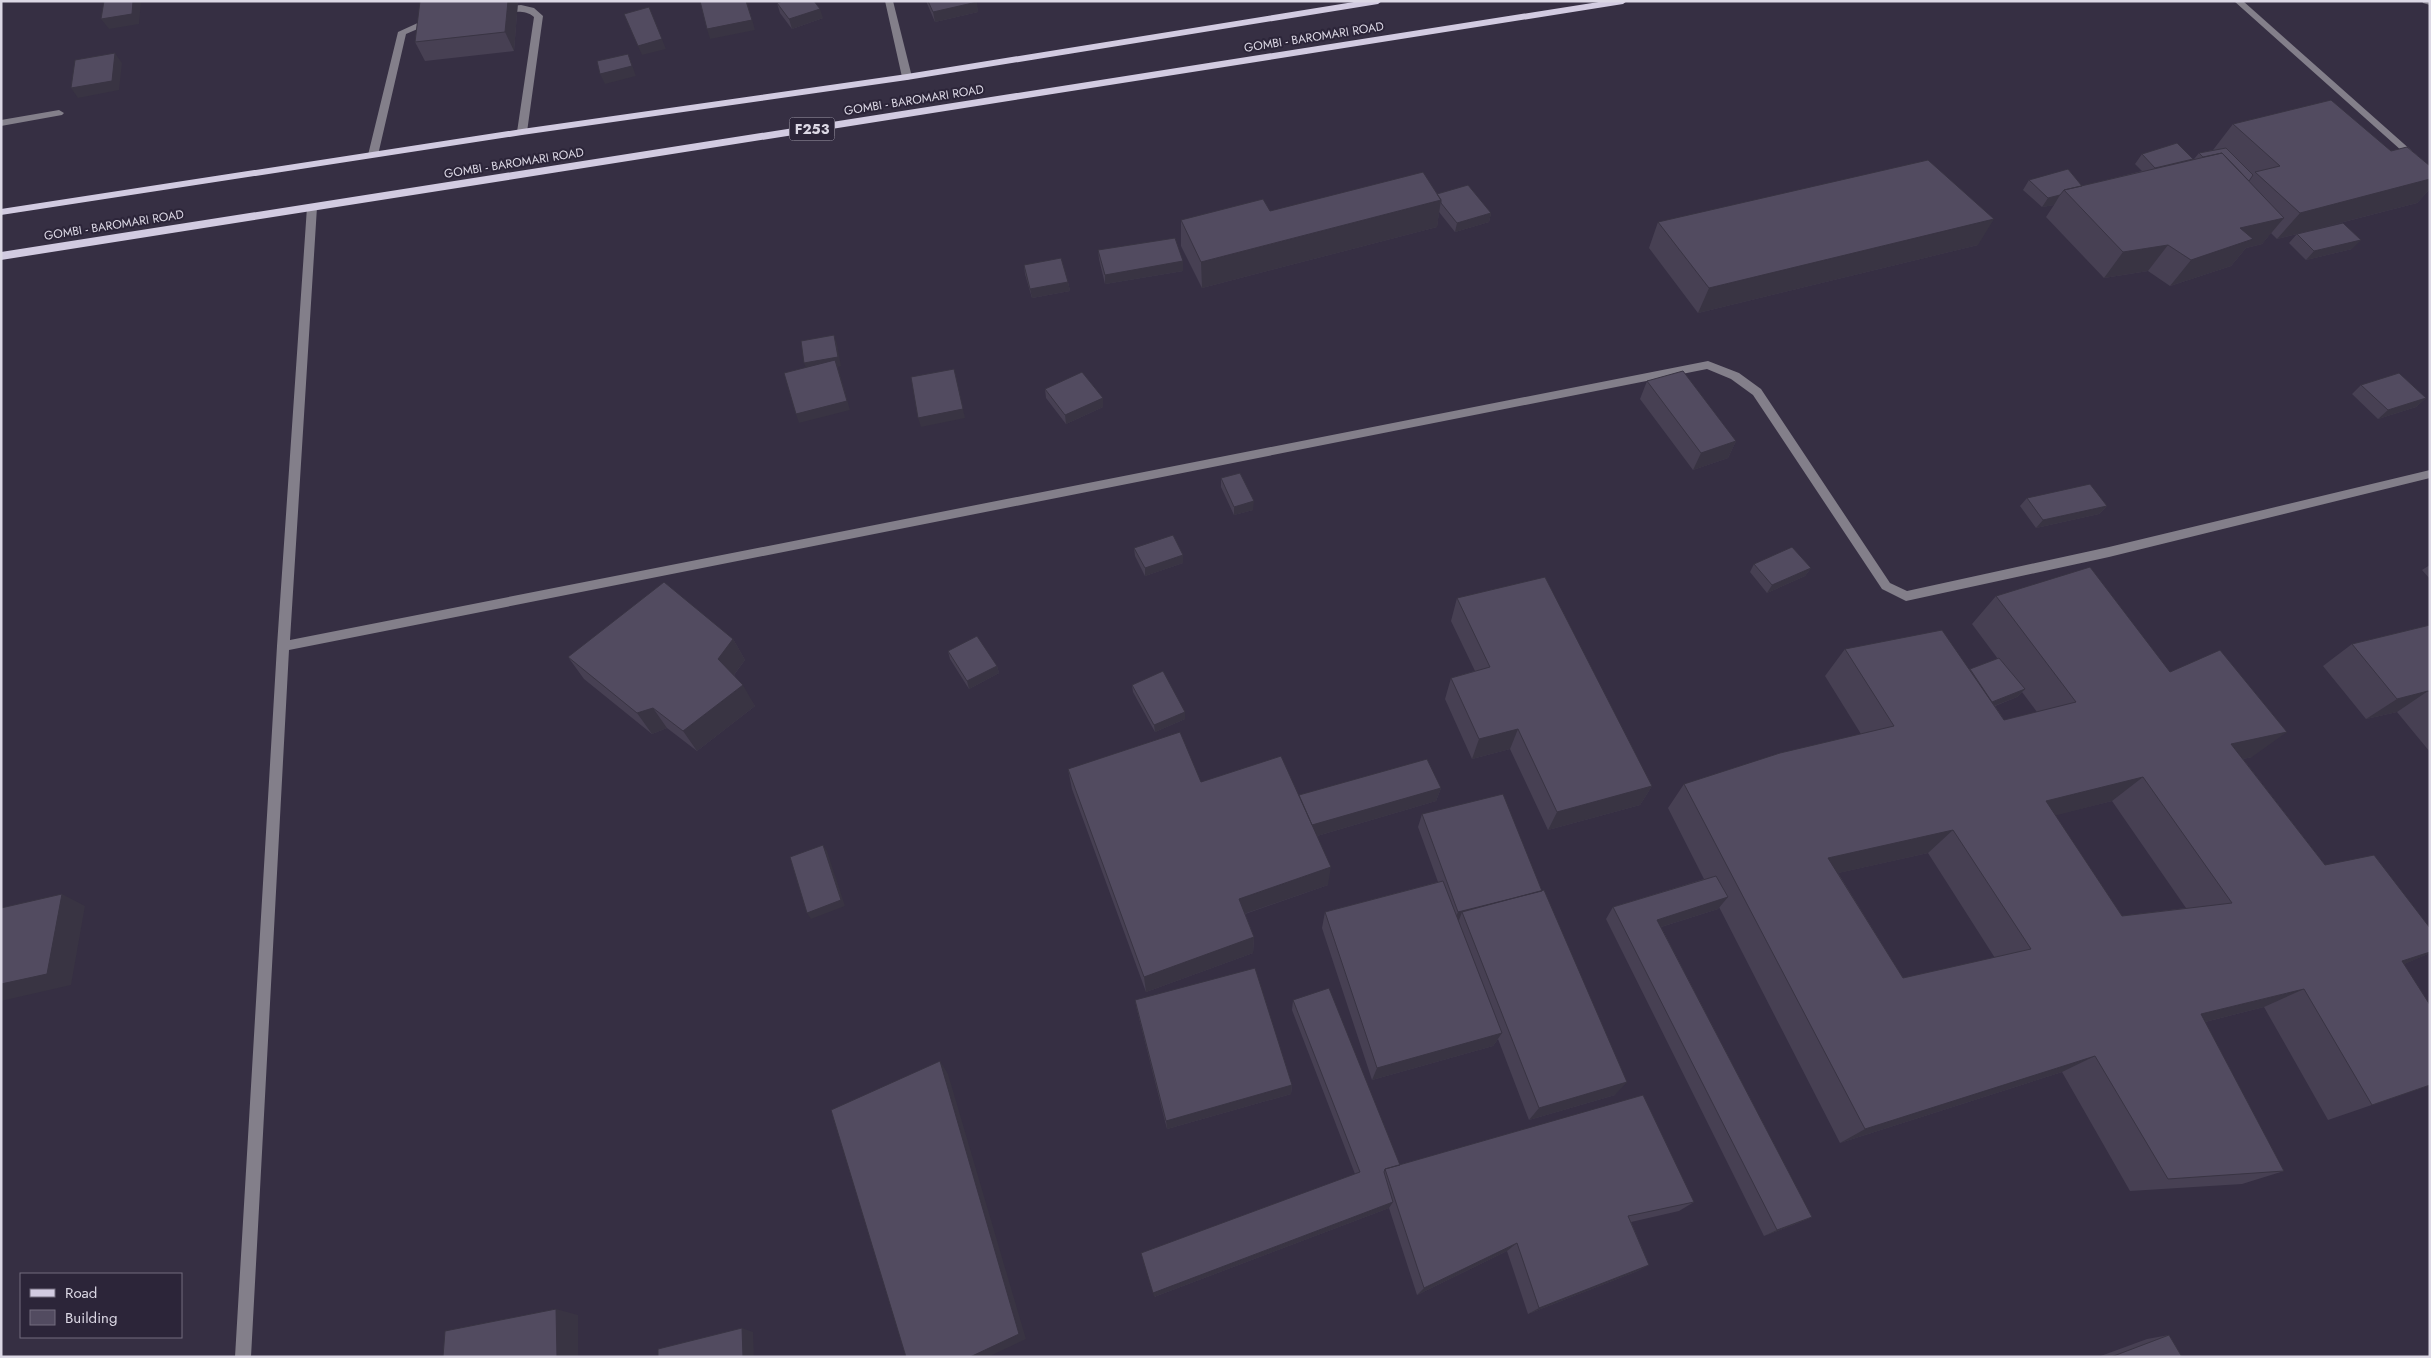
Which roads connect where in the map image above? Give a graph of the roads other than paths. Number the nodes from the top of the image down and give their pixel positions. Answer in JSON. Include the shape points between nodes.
{"nodes":[{"id":1,"x":889,"y":1,"type":"edge"},
{"id":2,"x":1378,"y":1,"type":"edge"},
{"id":3,"x":1623,"y":1,"type":"edge"},
{"id":4,"x":2238,"y":1,"type":"edge"},
{"id":5,"x":487,"y":11,"type":"edge"},
{"id":6,"x":442,"y":16,"type":"edge"},
{"id":7,"x":907,"y":77,"type":"junction"},
{"id":8,"x":59,"y":113,"type":"dead end"},
{"id":9,"x":1,"y":123,"type":"edge"},
{"id":10,"x":522,"y":132,"type":"junction"},
{"id":11,"x":373,"y":155,"type":"junction"},
{"id":12,"x":2430,"y":173,"type":"edge"},
{"id":13,"x":312,"y":207,"type":"junction"},
{"id":14,"x":1,"y":212,"type":"edge"},
{"id":15,"x":1,"y":256,"type":"edge"},
{"id":16,"x":2430,"y":474,"type":"edge"},
{"id":17,"x":283,"y":646,"type":"junction"},
{"id":18,"x":243,"y":1357,"type":"edge"}],
"edges":[{"from":1,"to":7,"type":"street"},
{"from":2,"to":7,"type":"main road","name":"GOMBI - BAROMARI ROAD"},
{"from":3,"to":13,"type":"main road","name":"GOMBI - BAROMARI ROAD","number":"F253"},
{"from":4,"to":12,"type":"street"},
{"from":5,"to":10,"type":"street","via":[[524,7],[539,16]]},
{"from":6,"to":11,"type":"street","via":[[402,32]]},
{"from":7,"to":10,"type":"main road","name":"GOMBI - BAROMARI ROAD"},
{"from":8,"to":9,"type":"street"},
{"from":10,"to":11,"type":"main road","name":"GOMBI - BAROMARI ROAD"},
{"from":11,"to":14,"type":"main road","name":"GOMBI - BAROMARI ROAD"},
{"from":13,"to":15,"type":"main road","name":"GOMBI - BAROMARI ROAD","number":"F253"},
{"from":13,"to":17,"type":"street"},
{"from":16,"to":17,"type":"street","via":[[2109,552],[1906,596],[1886,586],[1757,392],[1734,376],[1708,365]]},
{"from":17,"to":18,"type":"street"}]}
